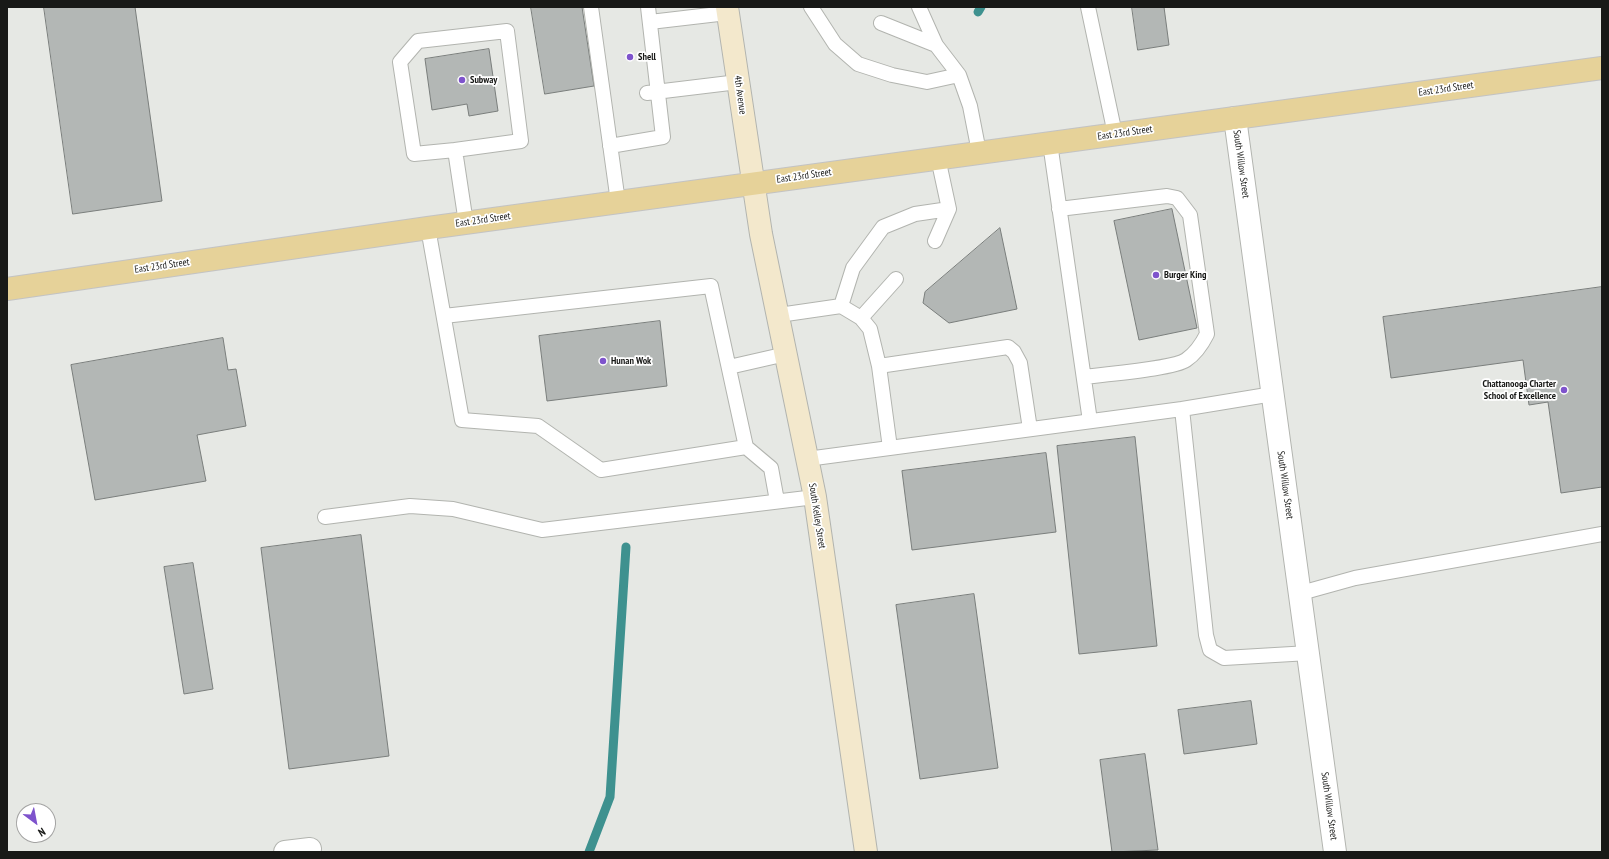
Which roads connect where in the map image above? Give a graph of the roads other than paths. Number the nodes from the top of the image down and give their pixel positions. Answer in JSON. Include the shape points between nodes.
{"nodes":[{"id":1,"x":591,"y":7,"type":"edge"},
{"id":2,"x":648,"y":7,"type":"edge"},
{"id":3,"x":811,"y":7,"type":"edge"},
{"id":4,"x":920,"y":7,"type":"edge"},
{"id":5,"x":1088,"y":7,"type":"edge"},
{"id":6,"x":727,"y":10,"type":"edge"},
{"id":7,"x":650,"y":22,"type":"junction"},
{"id":8,"x":881,"y":23,"type":"dead end"},
{"id":9,"x":936,"y":45,"type":"junction"},
{"id":10,"x":1602,"y":68,"type":"edge"},
{"id":11,"x":959,"y":75,"type":"junction"},
{"id":12,"x":738,"y":82,"type":"junction"},
{"id":13,"x":653,"y":92,"type":"junction"},
{"id":14,"x":1235,"y":118,"type":"junction"},
{"id":15,"x":1115,"y":134,"type":"junction"},
{"id":16,"x":1050,"y":143,"type":"junction"},
{"id":17,"x":610,"y":146,"type":"junction"},
{"id":18,"x":455,"y":150,"type":"junction"},
{"id":19,"x":979,"y":152,"type":"junction"},
{"id":20,"x":938,"y":158,"type":"junction"},
{"id":21,"x":752,"y":183,"type":"junction"},
{"id":22,"x":618,"y":202,"type":"junction"},
{"id":23,"x":1059,"y":209,"type":"junction"},
{"id":24,"x":949,"y":210,"type":"junction"},
{"id":25,"x":466,"y":223,"type":"junction"},
{"id":26,"x":428,"y":228,"type":"junction"},
{"id":27,"x":935,"y":241,"type":"dead end"},
{"id":28,"x":896,"y":279,"type":"dead end"},
{"id":29,"x":7,"y":289,"type":"edge"},
{"id":30,"x":841,"y":306,"type":"junction"},
{"id":31,"x":779,"y":315,"type":"junction"},
{"id":32,"x":444,"y":316,"type":"junction"},
{"id":33,"x":861,"y":318,"type":"junction"},
{"id":34,"x":786,"y":354,"type":"junction"},
{"id":35,"x":879,"y":366,"type":"junction"},
{"id":36,"x":729,"y":367,"type":"junction"},
{"id":37,"x":1085,"y":377,"type":"junction"},
{"id":38,"x":1273,"y":394,"type":"junction"},
{"id":39,"x":1182,"y":409,"type":"junction"},
{"id":40,"x":1090,"y":421,"type":"junction"},
{"id":41,"x":1030,"y":429,"type":"junction"},
{"id":42,"x":746,"y":447,"type":"junction"},
{"id":43,"x":890,"y":448,"type":"junction"},
{"id":44,"x":807,"y":459,"type":"junction"},
{"id":45,"x":815,"y":496,"type":"junction"},
{"id":46,"x":778,"y":501,"type":"junction"},
{"id":47,"x":326,"y":517,"type":"dead end"},
{"id":48,"x":1602,"y":534,"type":"edge"},
{"id":49,"x":1301,"y":593,"type":"junction"},
{"id":50,"x":1309,"y":653,"type":"junction"},
{"id":51,"x":310,"y":849,"type":"dead end"},
{"id":52,"x":285,"y":852,"type":"edge"},
{"id":53,"x":866,"y":852,"type":"edge"},
{"id":54,"x":1335,"y":852,"type":"edge"}],
"edges":[{"from":1,"to":17,"type":"lane","via":[[604,55],[610,99]]},
{"from":2,"to":7,"type":"lane"},
{"from":3,"to":11,"type":"lane","via":[[835,44],[858,64],[892,75],[928,82]]},
{"from":4,"to":9,"type":"lane"},
{"from":5,"to":15,"type":"lane"},
{"from":6,"to":7,"type":"lane"},
{"from":6,"to":12,"type":"main road","name":"4th Avenue"},
{"from":7,"to":13,"type":"lane","via":[[647,48]]},
{"from":8,"to":9,"type":"lane"},
{"from":9,"to":11,"type":"lane"},
{"from":10,"to":14,"type":"main road","name":"East 23rd Street"},
{"from":11,"to":19,"type":"lane","via":[[970,106]]},
{"from":12,"to":13,"type":"lane"},
{"from":12,"to":21,"type":"main road","name":"4th Avenue"},
{"from":13,"to":17,"type":"lane","via":[[663,137]]},
{"from":14,"to":15,"type":"main road","name":"East 23rd Street"},
{"from":14,"to":38,"type":"street","name":"South Willow Street"},
{"from":15,"to":16,"type":"main road","name":"East 23rd Street"},
{"from":16,"to":19,"type":"main road","name":"East 23rd Street"},
{"from":16,"to":23,"type":"lane"},
{"from":17,"to":22,"type":"lane"},
{"from":18,"to":18,"type":"lane","via":[[520,141],[507,31],[418,41],[400,62],[414,154]]},
{"from":18,"to":25,"type":"lane"},
{"from":19,"to":20,"type":"main road","name":"East 23rd Street"},
{"from":20,"to":21,"type":"main road","name":"East 23rd Street"},
{"from":20,"to":24,"type":"lane"},
{"from":21,"to":22,"type":"main road","name":"East 23rd Street"},
{"from":21,"to":31,"type":"main road","name":"South Kelley Street"},
{"from":22,"to":25,"type":"main road","name":"East 23rd Street"},
{"from":23,"to":37,"type":"lane"},
{"from":23,"to":37,"type":"lane","via":[[1167,196],[1177,198],[1190,215],[1207,334],[1200,346],[1185,361]]},
{"from":24,"to":27,"type":"lane"},
{"from":24,"to":30,"type":"lane","via":[[915,214],[883,227],[853,268]]},
{"from":25,"to":26,"type":"main road","name":"East 23rd Street"},
{"from":26,"to":29,"type":"main road","name":"East 23rd Street"},
{"from":26,"to":32,"type":"lane"},
{"from":28,"to":33,"type":"lane"},
{"from":30,"to":31,"type":"lane"},
{"from":30,"to":33,"type":"lane"},
{"from":31,"to":34,"type":"main road","name":"South Kelley Street"},
{"from":32,"to":36,"type":"lane","via":[[711,286]]},
{"from":32,"to":42,"type":"lane","via":[[462,420],[538,426],[601,470]]},
{"from":33,"to":35,"type":"lane","via":[[870,330]]},
{"from":34,"to":36,"type":"lane"},
{"from":34,"to":44,"type":"main road","name":"South Kelley Street"},
{"from":35,"to":41,"type":"lane","via":[[1008,347],[1020,362]]},
{"from":35,"to":43,"type":"lane"},
{"from":36,"to":42,"type":"lane"},
{"from":37,"to":40,"type":"lane"},
{"from":38,"to":39,"type":"lane"},
{"from":38,"to":49,"type":"street","name":"South Willow Street"},
{"from":39,"to":40,"type":"lane"},
{"from":39,"to":50,"type":"lane","via":[[1206,635],[1210,650],[1224,658]]},
{"from":40,"to":41,"type":"lane"},
{"from":41,"to":43,"type":"lane"},
{"from":42,"to":46,"type":"lane","via":[[770,468]]},
{"from":43,"to":44,"type":"lane"},
{"from":44,"to":45,"type":"main road","name":"South Kelley Street"},
{"from":45,"to":46,"type":"lane"},
{"from":45,"to":53,"type":"main road","name":"South Kelley Street"},
{"from":46,"to":47,"type":"lane","via":[[542,530],[453,509],[410,506]]},
{"from":48,"to":49,"type":"lane","via":[[1355,578]]},
{"from":49,"to":50,"type":"street","name":"South Willow Street"},
{"from":50,"to":54,"type":"street","name":"South Willow Street"},
{"from":51,"to":52,"type":"street"}]}
